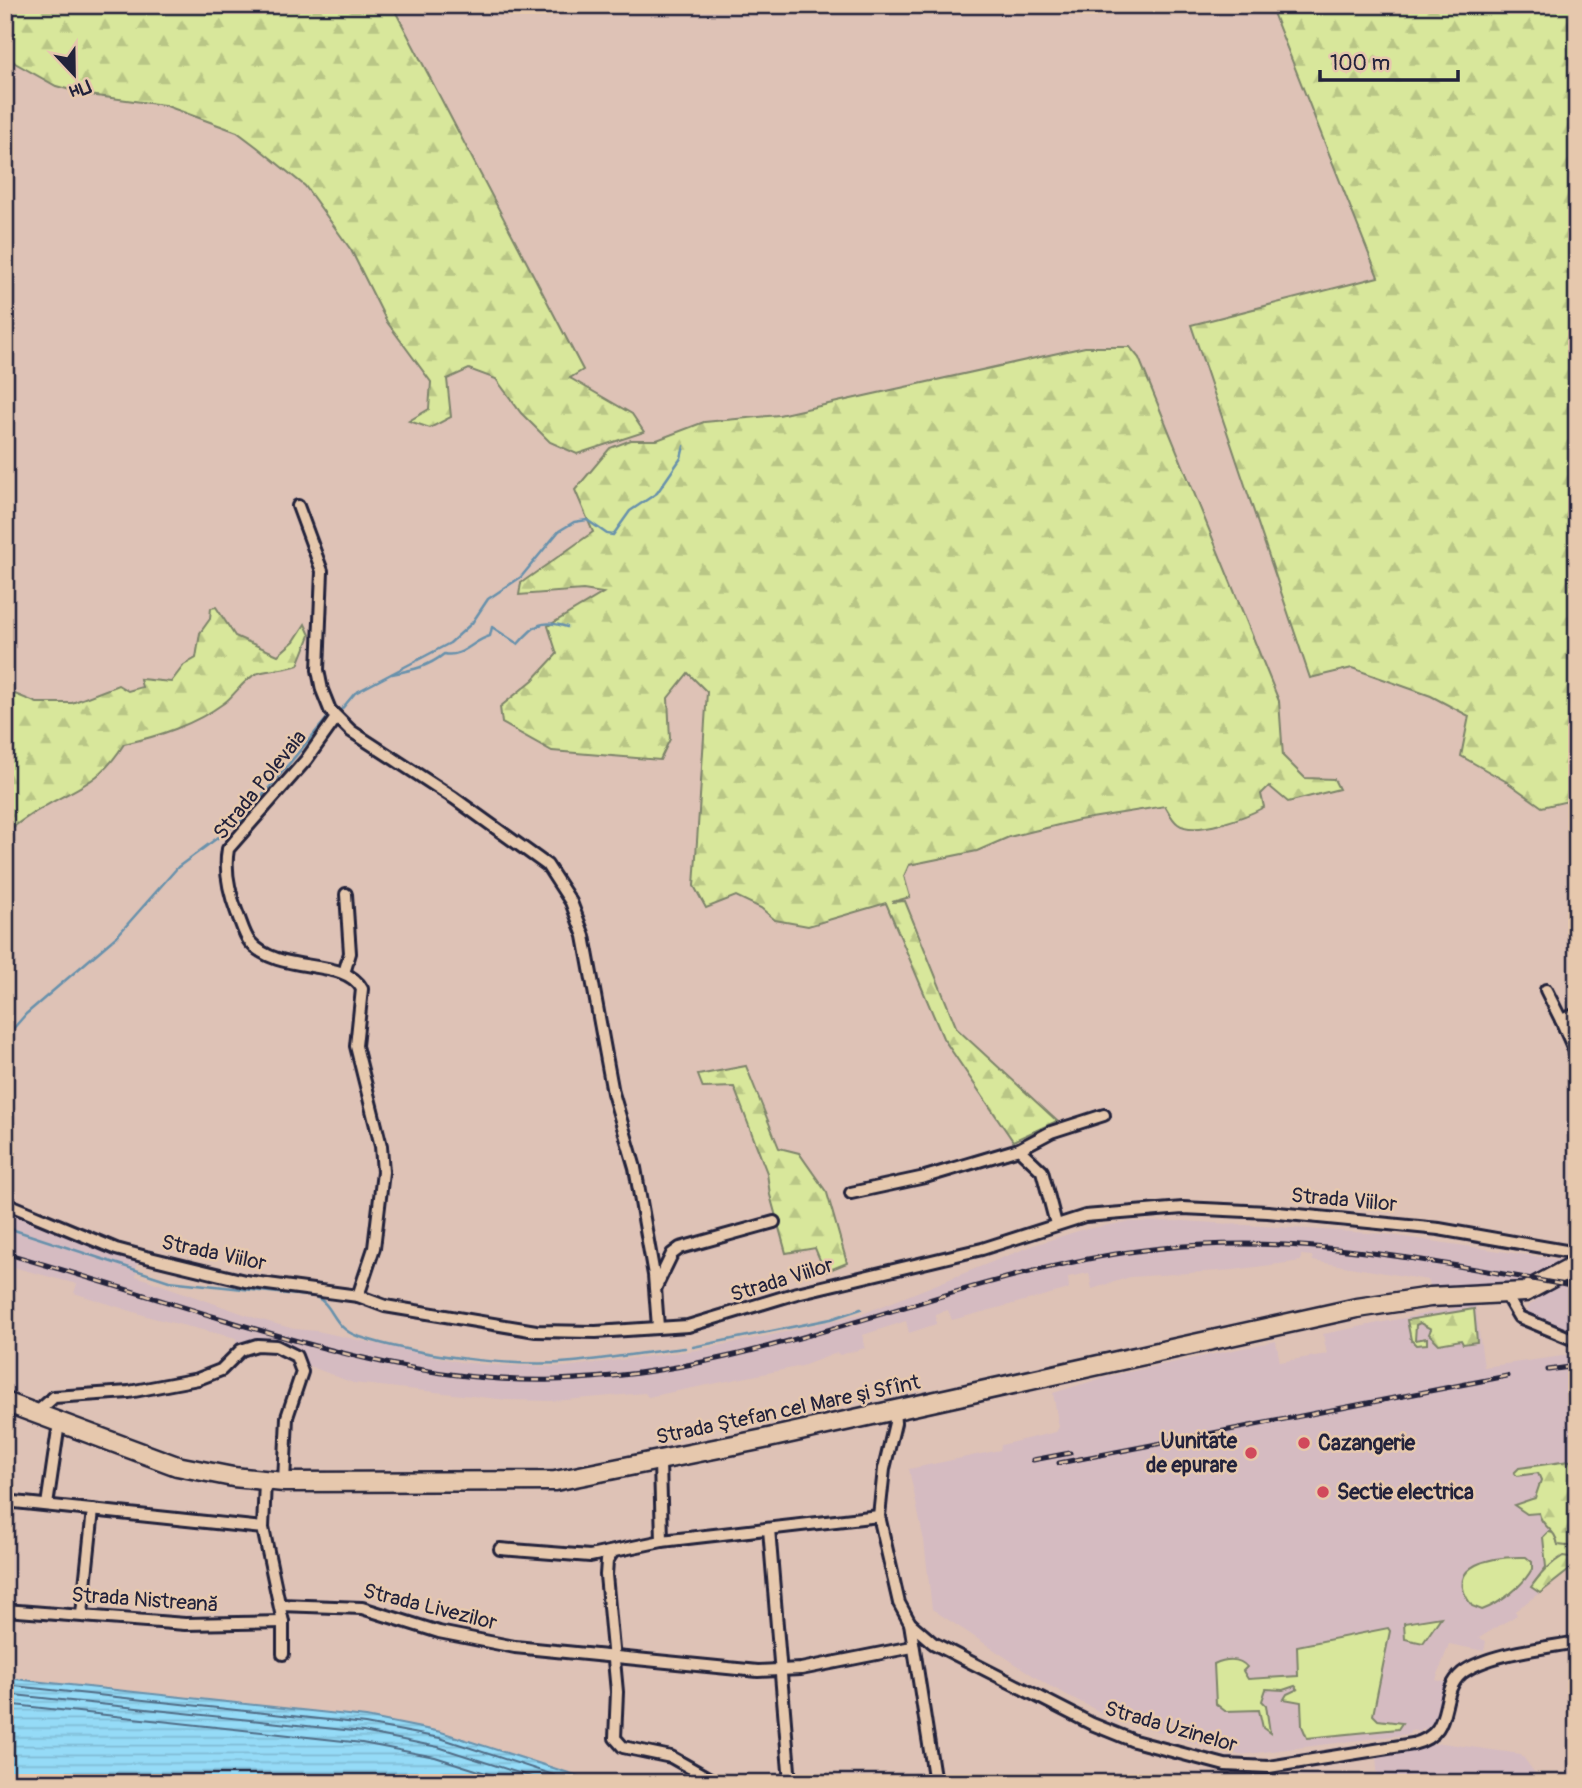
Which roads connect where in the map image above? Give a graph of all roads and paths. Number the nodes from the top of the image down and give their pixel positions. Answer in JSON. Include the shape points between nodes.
{"nodes":[{"id":1,"x":298,"y":506,"type":"dead end"},
{"id":2,"x":336,"y":718,"type":"junction"},
{"id":3,"x":346,"y":894,"type":"dead end"},
{"id":4,"x":344,"y":973,"type":"junction"},
{"id":5,"x":1546,"y":990,"type":"dead end"},
{"id":6,"x":1577,"y":1014,"type":"edge"},
{"id":7,"x":1561,"y":1020,"type":"junction"},
{"id":8,"x":1577,"y":1056,"type":"edge"},
{"id":9,"x":1104,"y":1115,"type":"dead end"},
{"id":10,"x":1019,"y":1149,"type":"junction"},
{"id":11,"x":851,"y":1193,"type":"dead end"},
{"id":12,"x":5,"y":1203,"type":"edge"},
{"id":13,"x":774,"y":1222,"type":"dead end"},
{"id":14,"x":1056,"y":1224,"type":"junction"},
{"id":15,"x":1577,"y":1253,"type":"edge"},
{"id":16,"x":1577,"y":1264,"type":"edge"},
{"id":17,"x":655,"y":1290,"type":"junction"},
{"id":18,"x":1506,"y":1295,"type":"junction"},
{"id":19,"x":358,"y":1296,"type":"junction"},
{"id":20,"x":658,"y":1326,"type":"junction"},
{"id":21,"x":1577,"y":1341,"type":"edge"},
{"id":22,"x":5,"y":1402,"type":"edge"},
{"id":23,"x":894,"y":1410,"type":"junction"},
{"id":24,"x":36,"y":1413,"type":"junction"},
{"id":25,"x":59,"y":1423,"type":"junction"},
{"id":26,"x":660,"y":1462,"type":"junction"},
{"id":27,"x":265,"y":1481,"type":"junction"},
{"id":28,"x":284,"y":1482,"type":"junction"},
{"id":29,"x":5,"y":1501,"type":"edge"},
{"id":30,"x":47,"y":1505,"type":"junction"},
{"id":31,"x":93,"y":1510,"type":"junction"},
{"id":32,"x":879,"y":1516,"type":"junction"},
{"id":33,"x":263,"y":1528,"type":"junction"},
{"id":34,"x":769,"y":1529,"type":"junction"},
{"id":35,"x":662,"y":1541,"type":"junction"},
{"id":36,"x":500,"y":1549,"type":"dead end"},
{"id":37,"x":612,"y":1553,"type":"junction"},
{"id":38,"x":280,"y":1605,"type":"junction"},
{"id":39,"x":5,"y":1610,"type":"edge"},
{"id":40,"x":82,"y":1615,"type":"junction"},
{"id":41,"x":283,"y":1622,"type":"junction"},
{"id":42,"x":909,"y":1623,"type":"junction"},
{"id":43,"x":1577,"y":1642,"type":"edge"},
{"id":44,"x":912,"y":1647,"type":"junction"},
{"id":45,"x":283,"y":1654,"type":"dead end"},
{"id":46,"x":612,"y":1657,"type":"junction"},
{"id":47,"x":782,"y":1671,"type":"junction"},
{"id":48,"x":717,"y":1783,"type":"edge"},
{"id":49,"x":790,"y":1783,"type":"edge"},
{"id":50,"x":935,"y":1783,"type":"edge"}],
"edges":[{"from":1,"to":2,"type":"street","via":[[322,571],[320,681]]},
{"from":2,"to":4,"type":"street","name":"Strada Polevaia","via":[[306,760],[228,849],[226,863],[232,899],[249,941],[269,956],[291,964]]},
{"from":2,"to":17,"type":"street","via":[[547,865],[571,902],[584,936],[613,1093],[635,1168]]},
{"from":3,"to":4,"type":"street","via":[[350,945]]},
{"from":4,"to":19,"type":"street","via":[[362,989],[356,1046],[383,1162],[374,1248]]},
{"from":5,"to":7,"type":"street"},
{"from":6,"to":7,"type":"street"},
{"from":7,"to":8,"type":"street"},
{"from":9,"to":10,"type":"street","via":[[1051,1132]]},
{"from":10,"to":11,"type":"street"},
{"from":10,"to":14,"type":"street","via":[[1042,1171]]},
{"from":12,"to":19,"type":"street","name":"Strada Viilor","via":[[116,1249],[175,1265],[245,1281]]},
{"from":13,"to":17,"type":"street","via":[[680,1248],[672,1254]]},
{"from":14,"to":15,"type":"street","name":"Strada Viilor","via":[[1102,1213],[1210,1208],[1439,1228]]},
{"from":14,"to":20,"type":"street","name":"Strada Viilor","via":[[982,1249],[797,1293],[712,1322]]},
{"from":16,"to":18,"type":"main road","name":"Strada Ştefan cel Mare şi Sfînt","via":[[1532,1291]]},
{"from":17,"to":20,"type":"street"},
{"from":18,"to":21,"type":"street","via":[[1519,1317]]},
{"from":18,"to":23,"type":"main road","name":"Strada Ştefan cel Mare şi Sfînt","via":[[1430,1297],[1357,1308]]},
{"from":19,"to":20,"type":"street","name":"Strada Viilor","via":[[385,1306],[536,1331]]},
{"from":22,"to":24,"type":"main road","name":"Strada Ştefan cel Mare şi Sfînt"},
{"from":23,"to":26,"type":"main road","name":"Strada Ştefan cel Mare şi Sfînt"},
{"from":23,"to":32,"type":"street"},
{"from":24,"to":25,"type":"main road","name":"Strada Ştefan cel Mare şi Sfînt"},
{"from":24,"to":28,"type":"street","via":[[54,1397],[129,1392],[198,1379],[226,1367],[241,1350],[264,1344],[285,1349],[301,1362],[300,1382],[287,1417]]},
{"from":25,"to":27,"type":"main road","name":"Strada Ştefan cel Mare şi Sfînt","via":[[177,1466]]},
{"from":25,"to":30,"type":"street"},
{"from":26,"to":28,"type":"main road","name":"Strada Ştefan cel Mare şi Sfînt","via":[[536,1483]]},
{"from":26,"to":35,"type":"street"},
{"from":27,"to":28,"type":"main road","name":"Strada Ştefan cel Mare şi Sfînt"},
{"from":27,"to":33,"type":"street"},
{"from":29,"to":30,"type":"street"},
{"from":30,"to":31,"type":"street"},
{"from":31,"to":33,"type":"street"},
{"from":31,"to":40,"type":"street"},
{"from":32,"to":34,"type":"street"},
{"from":32,"to":42,"type":"street","via":[[899,1603]]},
{"from":33,"to":38,"type":"street"},
{"from":34,"to":35,"type":"street"},
{"from":34,"to":47,"type":"street"},
{"from":35,"to":37,"type":"street"},
{"from":36,"to":37,"type":"street","via":[[552,1555]]},
{"from":37,"to":46,"type":"street","via":[[606,1575]]},
{"from":38,"to":41,"type":"street"},
{"from":38,"to":46,"type":"street","name":"Strada Livezilor","via":[[362,1608],[452,1635]]},
{"from":39,"to":40,"type":"street","name":"Strada Nistreană"},
{"from":40,"to":41,"type":"street","name":"Strada Nistreană","via":[[195,1624]]},
{"from":41,"to":45,"type":"street"},
{"from":42,"to":43,"type":"street","name":"Strada Uzinelor","via":[[951,1654],[1092,1724],[1134,1741],[1254,1768],[1423,1741],[1440,1726],[1453,1686],[1467,1670]]},
{"from":42,"to":44,"type":"street"},
{"from":44,"to":47,"type":"street","name":"Strada Livezilor"},
{"from":44,"to":50,"type":"street"},
{"from":46,"to":47,"type":"street","name":"Strada Livezilor"},
{"from":46,"to":48,"type":"street","via":[[618,1742],[629,1749],[671,1757]]},
{"from":47,"to":49,"type":"street"}]}
